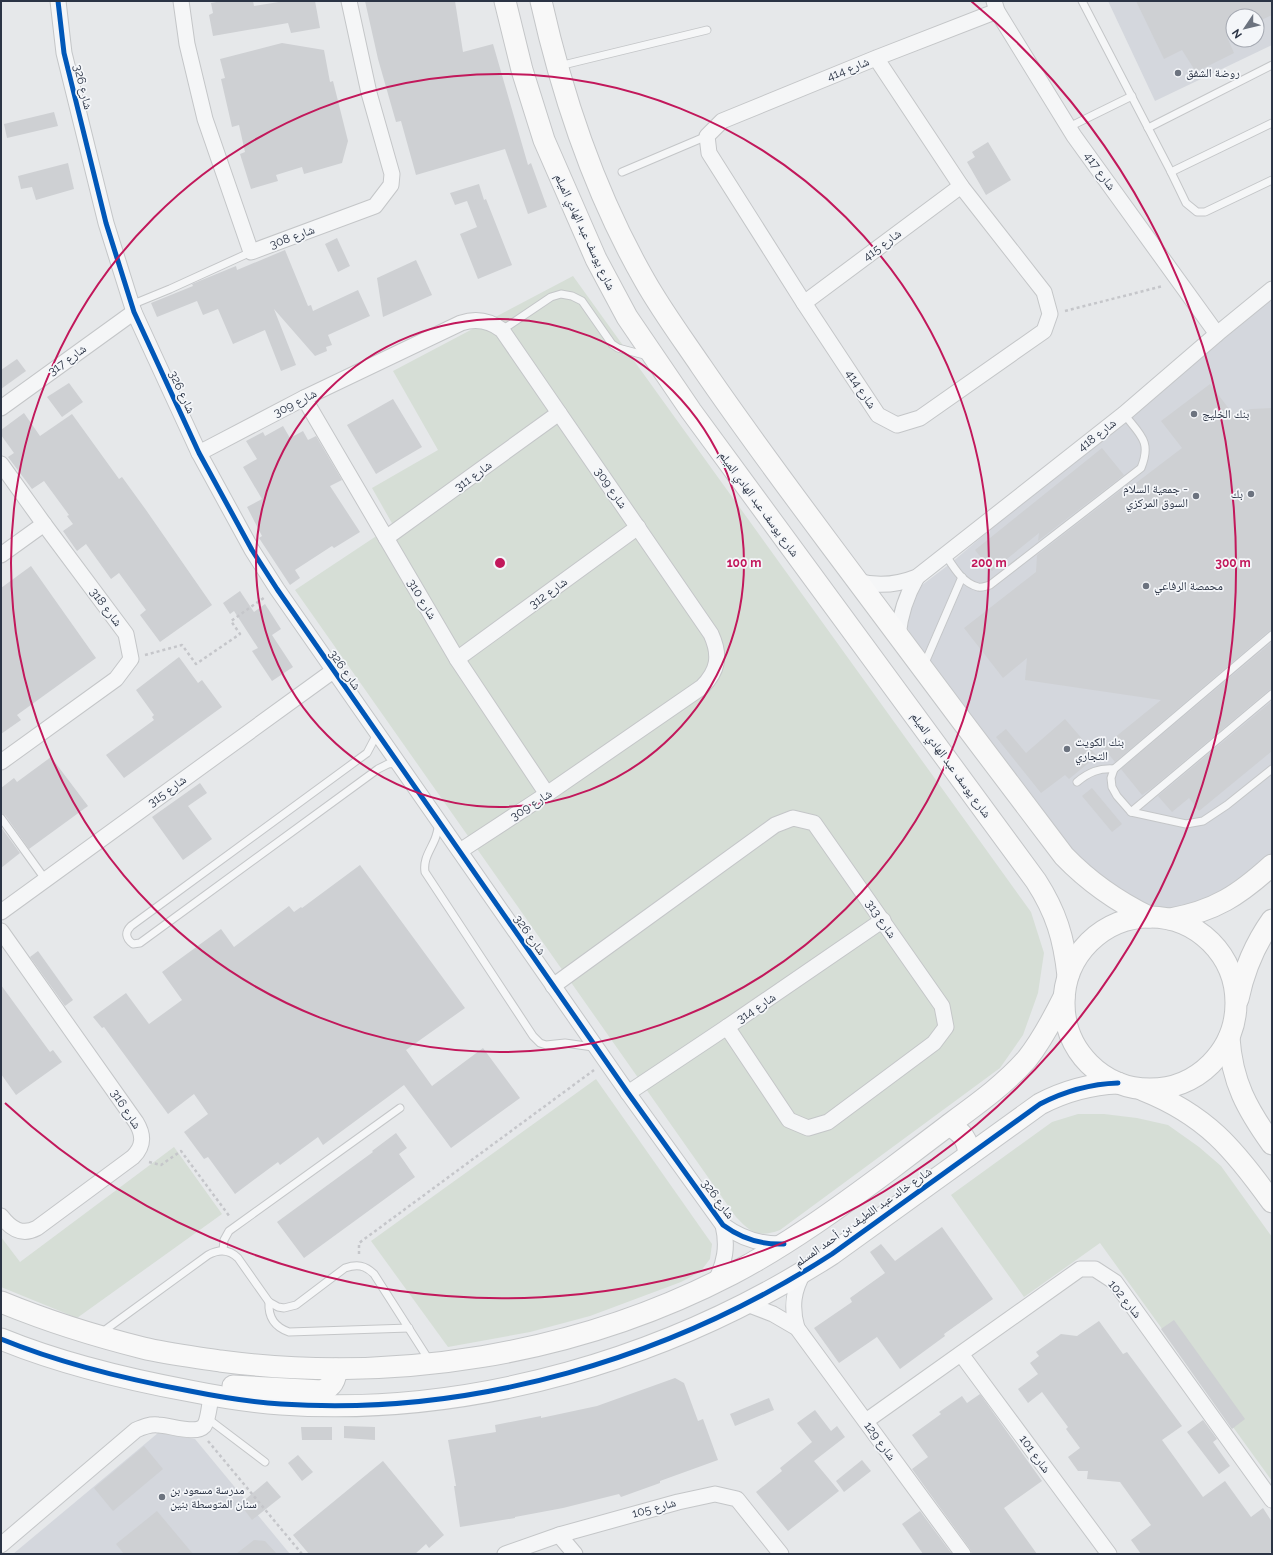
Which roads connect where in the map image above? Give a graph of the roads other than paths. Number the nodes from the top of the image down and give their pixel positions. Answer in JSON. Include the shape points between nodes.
{"nodes":[{"id":1,"x":58,"y":1,"type":"edge"},
{"id":2,"x":181,"y":1,"type":"edge"},
{"id":3,"x":349,"y":1,"type":"edge"},
{"id":4,"x":504,"y":1,"type":"edge"},
{"id":5,"x":541,"y":1,"type":"edge"},
{"id":6,"x":1082,"y":1,"type":"edge"},
{"id":7,"x":996,"y":6,"type":"edge"},
{"id":8,"x":706,"y":30,"type":"dead end"},
{"id":9,"x":876,"y":58,"type":"junction"},
{"id":10,"x":1272,"y":65,"type":"edge"},
{"id":11,"x":557,"y":66,"type":"junction"},
{"id":12,"x":1132,"y":96,"type":"junction"},
{"id":13,"x":1272,"y":123,"type":"edge"},
{"id":14,"x":1069,"y":127,"type":"junction"},
{"id":15,"x":1148,"y":128,"type":"junction"},
{"id":16,"x":707,"y":136,"type":"junction"},
{"id":17,"x":544,"y":140,"type":"junction"},
{"id":18,"x":622,"y":172,"type":"dead end"},
{"id":19,"x":1171,"y":172,"type":"junction"},
{"id":20,"x":1272,"y":180,"type":"edge"},
{"id":21,"x":961,"y":186,"type":"junction"},
{"id":22,"x":251,"y":252,"type":"junction"},
{"id":23,"x":644,"y":279,"type":"junction"},
{"id":24,"x":1272,"y":289,"type":"edge"},
{"id":25,"x":804,"y":303,"type":"junction"},
{"id":26,"x":658,"y":304,"type":"junction"},
{"id":27,"x":133,"y":309,"type":"junction"},
{"id":28,"x":628,"y":317,"type":"junction"},
{"id":29,"x":502,"y":330,"type":"junction"},
{"id":30,"x":1217,"y":334,"type":"junction"},
{"id":31,"x":654,"y":357,"type":"junction"},
{"id":32,"x":304,"y":398,"type":"junction"},
{"id":33,"x":1,"y":408,"type":"edge"},
{"id":34,"x":559,"y":413,"type":"junction"},
{"id":35,"x":1124,"y":414,"type":"junction"},
{"id":36,"x":199,"y":453,"type":"junction"},
{"id":37,"x":1,"y":464,"type":"edge"},
{"id":38,"x":44,"y":524,"type":"junction"},
{"id":39,"x":638,"y":528,"type":"junction"},
{"id":40,"x":386,"y":538,"type":"junction"},
{"id":41,"x":944,"y":554,"type":"junction"},
{"id":42,"x":1,"y":555,"type":"edge"},
{"id":43,"x":917,"y":577,"type":"junction"},
{"id":44,"x":962,"y":577,"type":"junction"},
{"id":45,"x":857,"y":581,"type":"junction"},
{"id":46,"x":1272,"y":635,"type":"edge"},
{"id":47,"x":898,"y":636,"type":"junction"},
{"id":48,"x":457,"y":659,"type":"junction"},
{"id":49,"x":922,"y":669,"type":"junction"},
{"id":50,"x":333,"y":671,"type":"junction"},
{"id":51,"x":1272,"y":694,"type":"edge"},
{"id":52,"x":377,"y":734,"type":"junction"},
{"id":53,"x":1,"y":762,"type":"edge"},
{"id":54,"x":398,"y":763,"type":"junction"},
{"id":55,"x":1114,"y":769,"type":"junction"},
{"id":56,"x":1272,"y":769,"type":"edge"},
{"id":57,"x":1077,"y":782,"type":"dead end"},
{"id":58,"x":548,"y":794,"type":"junction"},
{"id":59,"x":1131,"y":812,"type":"junction"},
{"id":60,"x":1,"y":818,"type":"edge"},
{"id":61,"x":439,"y":821,"type":"junction"},
{"id":62,"x":460,"y":851,"type":"junction"},
{"id":63,"x":1272,"y":865,"type":"edge"},
{"id":64,"x":45,"y":880,"type":"junction"},
{"id":65,"x":1,"y":912,"type":"edge"},
{"id":66,"x":1149,"y":917,"type":"junction"},
{"id":67,"x":1170,"y":919,"type":"junction"},
{"id":68,"x":883,"y":920,"type":"junction"},
{"id":69,"x":1272,"y":920,"type":"edge"},
{"id":70,"x":1,"y":931,"type":"edge"},
{"id":71,"x":1068,"y":976,"type":"junction"},
{"id":72,"x":553,"y":986,"type":"junction"},
{"id":73,"x":1064,"y":997,"type":"junction"},
{"id":74,"x":1237,"y":1005,"type":"junction"},
{"id":75,"x":727,"y":1027,"type":"junction"},
{"id":76,"x":1229,"y":1038,"type":"junction"},
{"id":77,"x":596,"y":1047,"type":"junction"},
{"id":78,"x":1118,"y":1083,"type":"junction"},
{"id":79,"x":1139,"y":1089,"type":"junction"},
{"id":80,"x":628,"y":1093,"type":"junction"},
{"id":81,"x":400,"y":1108,"type":"dead end"},
{"id":82,"x":949,"y":1125,"type":"junction"},
{"id":83,"x":1272,"y":1144,"type":"edge"},
{"id":84,"x":969,"y":1155,"type":"junction"},
{"id":85,"x":1272,"y":1201,"type":"edge"},
{"id":86,"x":1,"y":1216,"type":"edge"},
{"id":87,"x":723,"y":1225,"type":"junction"},
{"id":88,"x":784,"y":1244,"type":"junction"},
{"id":89,"x":223,"y":1250,"type":"junction"},
{"id":90,"x":804,"y":1272,"type":"junction"},
{"id":91,"x":715,"y":1282,"type":"junction"},
{"id":92,"x":1,"y":1302,"type":"edge"},
{"id":93,"x":269,"y":1302,"type":"junction"},
{"id":94,"x":747,"y":1304,"type":"junction"},
{"id":95,"x":409,"y":1328,"type":"junction"},
{"id":96,"x":797,"y":1328,"type":"junction"},
{"id":97,"x":98,"y":1335,"type":"junction"},
{"id":98,"x":1,"y":1340,"type":"edge"},
{"id":99,"x":961,"y":1354,"type":"junction"},
{"id":100,"x":431,"y":1364,"type":"junction"},
{"id":101,"x":336,"y":1369,"type":"junction"},
{"id":102,"x":143,"y":1383,"type":"junction"},
{"id":103,"x":211,"y":1395,"type":"junction"},
{"id":104,"x":866,"y":1421,"type":"junction"},
{"id":105,"x":202,"y":1424,"type":"junction"},
{"id":106,"x":266,"y":1462,"type":"dead end"},
{"id":107,"x":1272,"y":1500,"type":"edge"},
{"id":108,"x":559,"y":1535,"type":"junction"},
{"id":109,"x":1,"y":1545,"type":"edge"},
{"id":110,"x":505,"y":1554,"type":"edge"},
{"id":111,"x":575,"y":1554,"type":"edge"},
{"id":112,"x":781,"y":1554,"type":"edge"},
{"id":113,"x":963,"y":1554,"type":"edge"},
{"id":114,"x":1109,"y":1554,"type":"edge"}],
"edges":[{"from":1,"to":27,"type":"street","name":"شارع 326","via":[[64,53],[106,223]]},
{"from":2,"to":22,"type":"street","via":[[205,119]]},
{"from":3,"to":22,"type":"street","name":"شارع 308","via":[[369,93],[392,174],[391,186],[374,206]]},
{"from":4,"to":17,"type":"street","name":"شارع يوسف عبد الهادي الميلم"},
{"from":5,"to":11,"type":"street"},
{"from":6,"to":12,"type":"lane"},
{"from":7,"to":9,"type":"street","name":"شارع 414"},
{"from":7,"to":14,"type":"street","name":"شارع 417"},
{"from":8,"to":11,"type":"lane"},
{"from":9,"to":16,"type":"street","name":"شارع 414","via":[[722,121]]},
{"from":9,"to":21,"type":"street","name":"شارع 414"},
{"from":10,"to":15,"type":"lane"},
{"from":11,"to":23,"type":"street","via":[[573,119],[600,189]]},
{"from":12,"to":14,"type":"lane"},
{"from":12,"to":15,"type":"lane"},
{"from":13,"to":19,"type":"lane"},
{"from":14,"to":30,"type":"street","name":"شارع 417"},
{"from":15,"to":19,"type":"lane"},
{"from":16,"to":18,"type":"lane"},
{"from":16,"to":25,"type":"street","name":"شارع 414","via":[[709,153]]},
{"from":17,"to":23,"type":"street","via":[[615,279],[627,286]]},
{"from":17,"to":28,"type":"street","name":"شارع يوسف عبد الهادي الميلم","via":[[596,259]]},
{"from":19,"to":20,"type":"lane","via":[[1186,203],[1197,212],[1205,212]]},
{"from":21,"to":25,"type":"street","name":"شارع 415"},
{"from":21,"to":25,"type":"street","name":"شارع 414","via":[[1044,292],[1050,314],[1044,331],[920,418],[896,425],[878,414]]},
{"from":22,"to":27,"type":"lane"},
{"from":23,"to":26,"type":"street"},
{"from":24,"to":30,"type":"street","name":"شارع 418"},
{"from":26,"to":28,"type":"street","via":[[647,303],[636,307]]},
{"from":26,"to":45,"type":"street","via":[[723,398]]},
{"from":27,"to":33,"type":"street","name":"شارع 317"},
{"from":27,"to":36,"type":"street","name":"شارع 326"},
{"from":28,"to":31,"type":"street","name":"شارع يوسف عبد الهادي الميلم"},
{"from":29,"to":31,"type":"lane","via":[[551,297],[561,294],[582,301],[612,344],[618,348]]},
{"from":29,"to":32,"type":"street","name":"شارع 309","via":[[483,320],[461,323]]},
{"from":29,"to":34,"type":"street","name":"شارع 309"},
{"from":30,"to":35,"type":"street","name":"شارع 418"},
{"from":31,"to":71,"type":"street","name":"شارع يوسف عبد الهادي الميلم","via":[[691,412],[1036,880],[1056,916]]},
{"from":32,"to":36,"type":"street","name":"شارع 309"},
{"from":32,"to":40,"type":"street","name":"شارع 310"},
{"from":34,"to":39,"type":"street","name":"شارع 309"},
{"from":34,"to":40,"type":"street","name":"شارع 311"},
{"from":35,"to":41,"type":"street","name":"شارع 418"},
{"from":35,"to":44,"type":"lane","via":[[1144,440],[1147,450],[1141,468],[990,585],[979,587]]},
{"from":36,"to":50,"type":"street","name":"شارع 326","via":[[252,550]]},
{"from":37,"to":38,"type":"street","name":"شارع 318"},
{"from":38,"to":42,"type":"street"},
{"from":38,"to":53,"type":"street","name":"شارع 318","via":[[126,634],[130,659],[116,679]]},
{"from":39,"to":48,"type":"street","name":"شارع 312"},
{"from":39,"to":58,"type":"street","name":"شارع 309","via":[[711,634],[717,653],[714,672],[702,687]]},
{"from":40,"to":48,"type":"street","name":"شارع 310"},
{"from":41,"to":43,"type":"street","name":"شارع 418"},
{"from":41,"to":44,"type":"lane"},
{"from":43,"to":45,"type":"street","name":"شارع 418","via":[[888,584],[867,584]]},
{"from":43,"to":47,"type":"street","name":"شارع 418","via":[[902,611]]},
{"from":44,"to":49,"type":"lane"},
{"from":45,"to":47,"type":"street"},
{"from":46,"to":55,"type":"lane"},
{"from":47,"to":49,"type":"street"},
{"from":48,"to":58,"type":"street","name":"شارع 310"},
{"from":49,"to":66,"type":"street","via":[[1064,856],[1096,886]]},
{"from":50,"to":52,"type":"street","name":"شارع 326"},
{"from":50,"to":64,"type":"street","name":"شارع 315"},
{"from":51,"to":59,"type":"lane"},
{"from":52,"to":54,"type":"street","name":"شارع 326"},
{"from":52,"to":54,"type":"lane","via":[[367,752],[131,926],[126,934],[129,941],[132,944],[140,943],[378,769]]},
{"from":54,"to":61,"type":"street","name":"شارع 326"},
{"from":55,"to":57,"type":"lane","via":[[1090,772]]},
{"from":55,"to":59,"type":"lane","via":[[1110,778],[1112,787]]},
{"from":56,"to":59,"type":"lane","via":[[1203,821],[1186,824]]},
{"from":58,"to":62,"type":"street","name":"شارع 309"},
{"from":60,"to":64,"type":"lane"},
{"from":61,"to":62,"type":"street","name":"شارع 326"},
{"from":61,"to":77,"type":"lane","via":[[436,837],[426,857],[425,872],[534,1036],[540,1043]]},
{"from":62,"to":72,"type":"street","name":"شارع 326"},
{"from":63,"to":67,"type":"street","via":[[1243,890],[1220,904],[1187,916]]},
{"from":64,"to":65,"type":"street","name":"شارع 315"},
{"from":66,"to":67,"type":"street"},
{"from":66,"to":71,"type":"street","via":[[1128,919],[1102,931],[1077,956]]},
{"from":67,"to":74,"type":"street","via":[[1189,926],[1205,937],[1218,951],[1228,967]]},
{"from":68,"to":72,"type":"street","name":"شارع 313","via":[[814,823],[793,818],[775,825]]},
{"from":68,"to":75,"type":"street","name":"شارع 314"},
{"from":68,"to":75,"type":"street","name":"شارع 313","via":[[942,1006],[946,1027],[934,1044],[828,1122],[808,1128],[789,1120]]},
{"from":69,"to":74,"type":"street","via":[[1249,961]]},
{"from":70,"to":86,"type":"street","name":"شارع 316","via":[[142,1133],[141,1146],[133,1157],[32,1230],[14,1230]]},
{"from":71,"to":73,"type":"street"},
{"from":72,"to":77,"type":"street","name":"شارع 326"},
{"from":73,"to":78,"type":"street","via":[[1065,1019],[1071,1039],[1083,1058],[1099,1073]]},
{"from":73,"to":82,"type":"street","name":"شارع خالد عبد اللطيف بن أحمد المسلم","via":[[1041,1039],[1027,1058],[998,1088]]},
{"from":74,"to":76,"type":"street"},
{"from":75,"to":80,"type":"street","name":"شارع 314"},
{"from":76,"to":79,"type":"street","via":[[1217,1057],[1201,1073],[1182,1084],[1161,1089]]},
{"from":76,"to":83,"type":"street","via":[[1233,1071],[1238,1086],[1252,1116]]},
{"from":77,"to":80,"type":"street","name":"شارع 326"},
{"from":78,"to":79,"type":"street"},
{"from":78,"to":84,"type":"street","name":"شارع خالد عبد اللطيف بن أحمد المسلم","via":[[1087,1086],[1055,1096]]},
{"from":79,"to":85,"type":"street","via":[[1180,1107],[1216,1134]]},
{"from":80,"to":87,"type":"street","name":"شارع 326"},
{"from":81,"to":89,"type":"lane","via":[[237,1226],[226,1235]]},
{"from":82,"to":84,"type":"street","via":[[964,1137]]},
{"from":82,"to":88,"type":"street","name":"شارع خالد عبد اللطيف بن أحمد المسلم","via":[[824,1218]]},
{"from":84,"to":90,"type":"street","name":"شارع خالد عبد اللطيف بن أحمد المسلم"},
{"from":87,"to":88,"type":"street","name":"شارع 326","via":[[750,1240]]},
{"from":87,"to":91,"type":"street","name":"شارع 326","via":[[725,1254]]},
{"from":88,"to":91,"type":"street","name":"شارع خالد عبد اللطيف بن أحمد المسلم"},
{"from":89,"to":93,"type":"lane","via":[[238,1258]]},
{"from":89,"to":97,"type":"lane","via":[[208,1255]]},
{"from":90,"to":94,"type":"street","name":"شارع خالد عبد اللطيف بن أحمد المسلم"},
{"from":90,"to":96,"type":"street","name":"شارع 129","via":[[793,1299]]},
{"from":91,"to":100,"type":"street","name":"شارع خالد عبد اللطيف بن أحمد المسلم","via":[[665,1305],[589,1331],[518,1349]]},
{"from":92,"to":97,"type":"street","name":"شارع خالد عبد اللطيف بن أحمد المسلم","via":[[38,1317]]},
{"from":93,"to":95,"type":"lane","via":[[272,1320],[289,1332]]},
{"from":93,"to":95,"type":"lane","via":[[284,1308],[296,1305],[345,1268],[358,1265],[374,1274]]},
{"from":94,"to":96,"type":"street","name":"شارع 129","via":[[773,1314]]},
{"from":94,"to":103,"type":"street","name":"شارع خالد عبد اللطيف بن أحمد المسلم","via":[[687,1331],[611,1360],[536,1381],[461,1396],[409,1402],[316,1406],[247,1401]]},
{"from":95,"to":100,"type":"lane"},
{"from":96,"to":104,"type":"street","name":"شارع 129"},
{"from":97,"to":101,"type":"street","name":"شارع خالد عبد اللطيف بن أحمد المسلم","via":[[145,1349],[195,1357],[248,1364]]},
{"from":98,"to":102,"type":"street","name":"شارع خالد عبد اللطيف بن أحمد المسلم","via":[[68,1363]]},
{"from":99,"to":104,"type":"street","name":"شارع 102"},
{"from":99,"to":107,"type":"street","name":"شارع 102","via":[[1080,1269],[1095,1269],[1115,1282]]},
{"from":99,"to":114,"type":"street","name":"شارع 101"},
{"from":100,"to":101,"type":"street","name":"شارع خالد عبد اللطيف بن أحمد المسلم"},
{"from":101,"to":102,"type":"street","via":[[332,1385],[322,1391],[176,1382]]},
{"from":102,"to":103,"type":"street","name":"شارع خالد عبد اللطيف بن أحمد المسلم"},
{"from":103,"to":105,"type":"street"},
{"from":104,"to":113,"type":"street","name":"شارع 129"},
{"from":105,"to":106,"type":"lane"},
{"from":105,"to":109,"type":"street","via":[[195,1430],[158,1425],[136,1430]]},
{"from":108,"to":110,"type":"street","name":"شارع 105"},
{"from":108,"to":111,"type":"street"},
{"from":108,"to":112,"type":"street","name":"شارع 105","via":[[715,1494],[737,1499]]}]}
